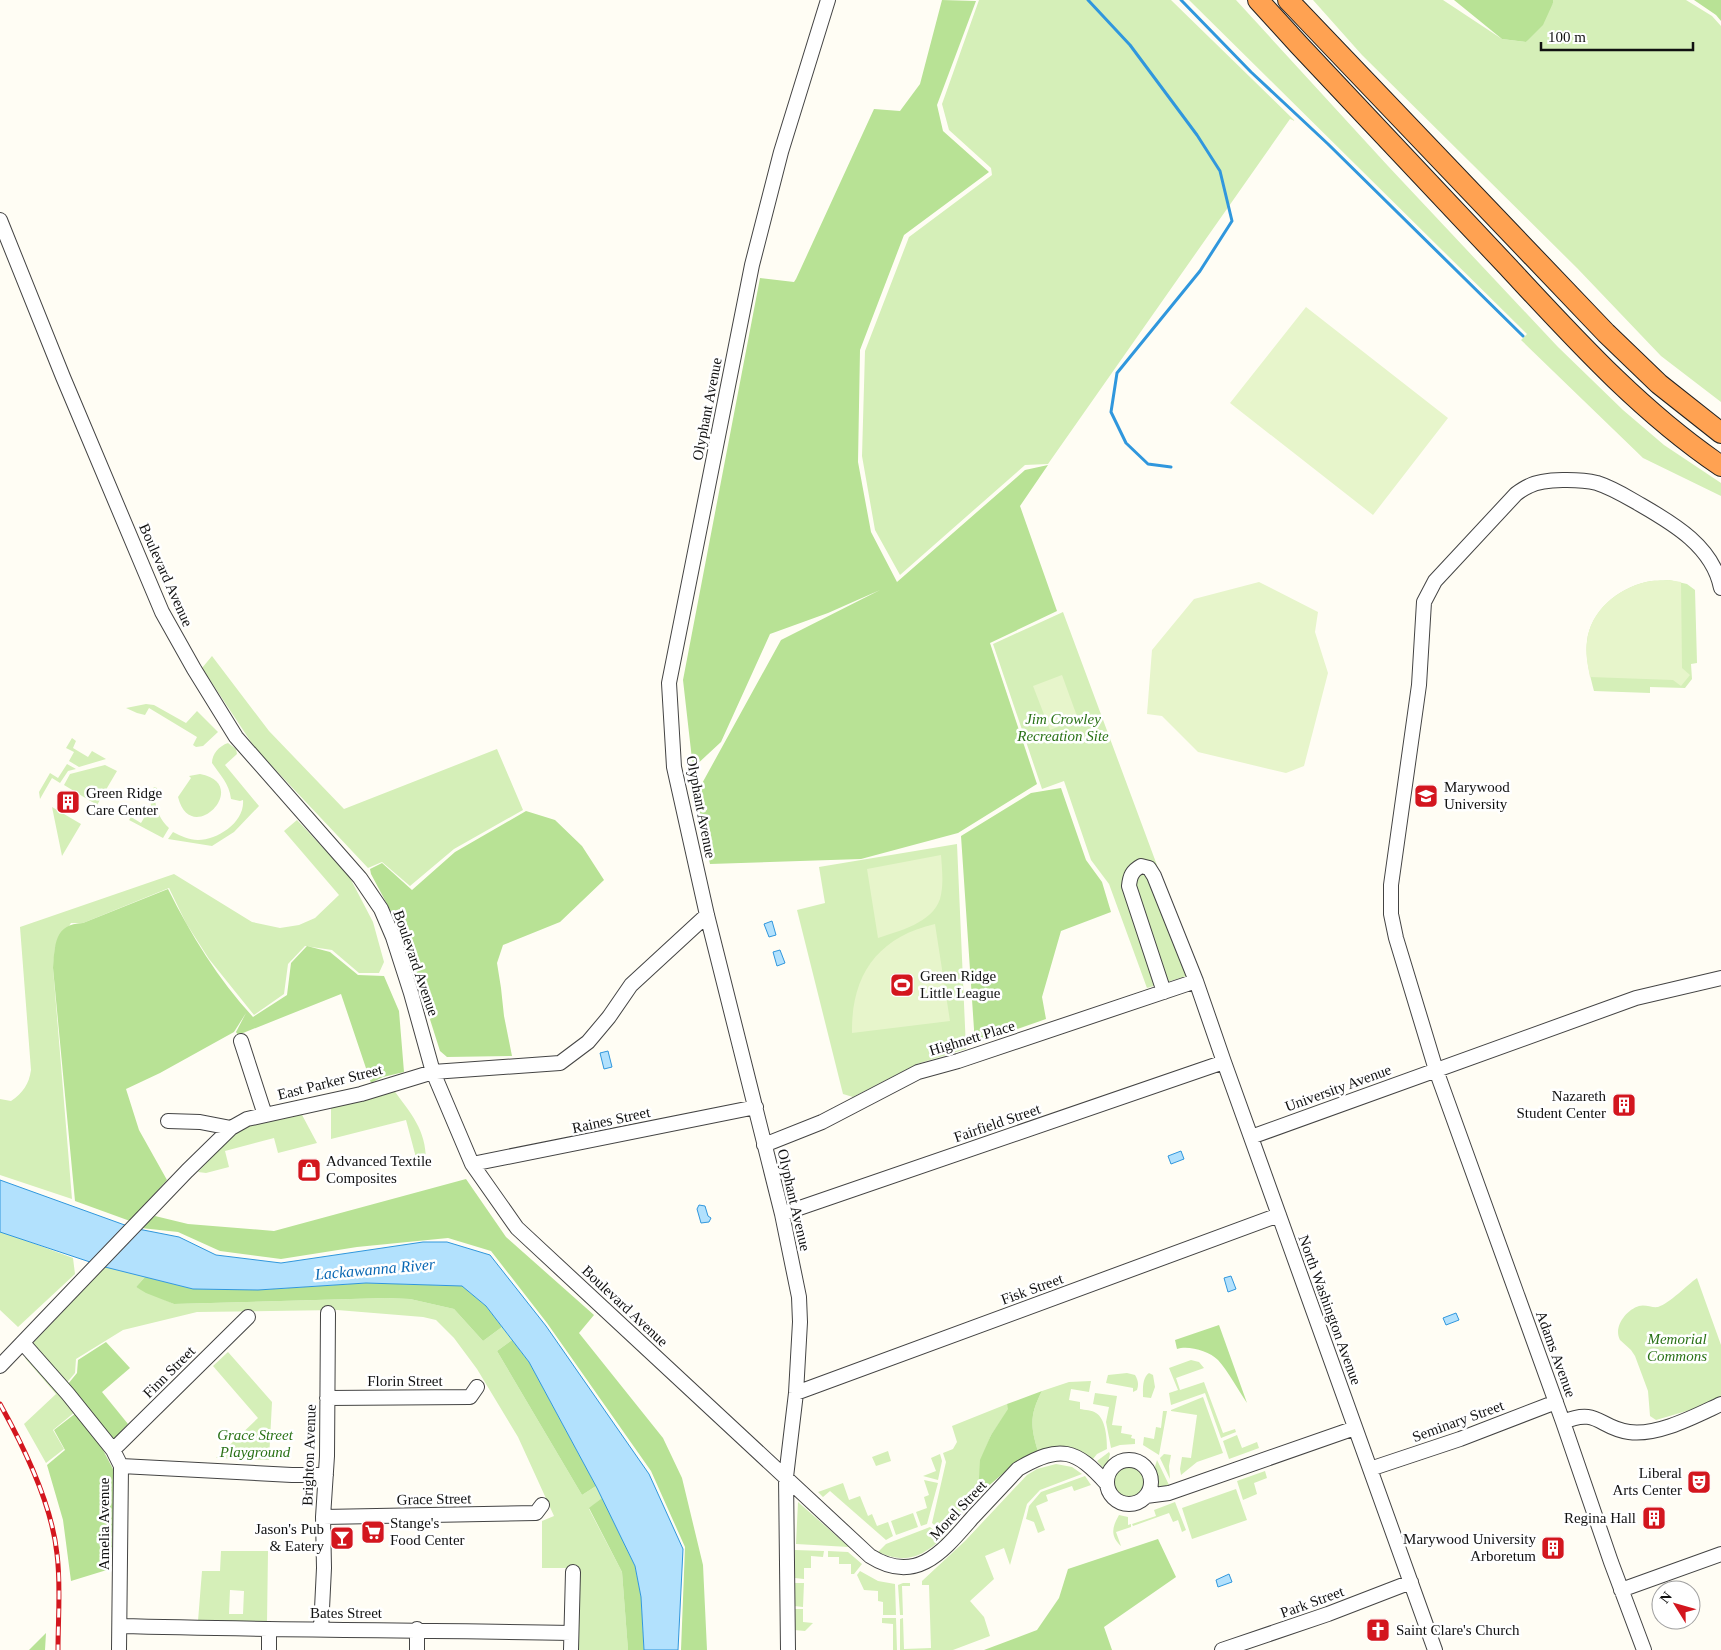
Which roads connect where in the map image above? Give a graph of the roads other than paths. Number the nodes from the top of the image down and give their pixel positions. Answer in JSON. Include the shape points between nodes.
{"nodes":[{"id":1,"x":828,"y":0,"type":"edge"},
{"id":2,"x":1258,"y":0,"type":"edge"},
{"id":3,"x":1288,"y":0,"type":"edge"},
{"id":4,"x":0,"y":220,"type":"edge"},
{"id":5,"x":1606,"y":333,"type":"junction"},
{"id":6,"x":1721,"y":419,"type":"edge"},
{"id":7,"x":1721,"y":433,"type":"edge"},
{"id":8,"x":1721,"y":466,"type":"edge"},
{"id":9,"x":1721,"y":588,"type":"edge"},
{"id":10,"x":707,"y":915,"type":"junction"},
{"id":11,"x":1721,"y":978,"type":"edge"},
{"id":12,"x":1196,"y":981,"type":"junction"},
{"id":13,"x":1164,"y":992,"type":"junction"},
{"id":14,"x":241,"y":1041,"type":"dead end"},
{"id":15,"x":1224,"y":1062,"type":"junction"},
{"id":16,"x":1436,"y":1070,"type":"junction"},
{"id":17,"x":434,"y":1072,"type":"junction"},
{"id":18,"x":756,"y":1107,"type":"junction"},
{"id":19,"x":265,"y":1115,"type":"junction"},
{"id":20,"x":168,"y":1121,"type":"dead end"},
{"id":21,"x":231,"y":1128,"type":"junction"},
{"id":22,"x":1251,"y":1137,"type":"junction"},
{"id":23,"x":764,"y":1145,"type":"junction"},
{"id":24,"x":472,"y":1164,"type":"junction"},
{"id":25,"x":782,"y":1214,"type":"junction"},
{"id":26,"x":1279,"y":1215,"type":"junction"},
{"id":27,"x":328,"y":1313,"type":"dead end"},
{"id":28,"x":248,"y":1317,"type":"dead end"},
{"id":29,"x":23,"y":1343,"type":"junction"},
{"id":30,"x":0,"y":1366,"type":"edge"},
{"id":31,"x":477,"y":1387,"type":"dead end"},
{"id":32,"x":796,"y":1393,"type":"junction"},
{"id":33,"x":327,"y":1398,"type":"junction"},
{"id":34,"x":1556,"y":1402,"type":"junction"},
{"id":35,"x":1721,"y":1404,"type":"edge"},
{"id":36,"x":1563,"y":1422,"type":"junction"},
{"id":37,"x":1355,"y":1428,"type":"junction"},
{"id":38,"x":114,"y":1450,"type":"junction"},
{"id":39,"x":121,"y":1466,"type":"junction"},
{"id":40,"x":1370,"y":1469,"type":"junction"},
{"id":41,"x":326,"y":1474,"type":"junction"},
{"id":42,"x":786,"y":1477,"type":"junction"},
{"id":43,"x":1107,"y":1484,"type":"junction"},
{"id":44,"x":1146,"y":1496,"type":"junction"},
{"id":45,"x":542,"y":1505,"type":"dead end"},
{"id":46,"x":323,"y":1517,"type":"junction"},
{"id":47,"x":1721,"y":1554,"type":"edge"},
{"id":48,"x":572,"y":1572,"type":"dead end"},
{"id":49,"x":1411,"y":1582,"type":"junction"},
{"id":50,"x":1621,"y":1590,"type":"junction"},
{"id":51,"x":120,"y":1626,"type":"junction"},
{"id":52,"x":321,"y":1628,"type":"junction"},
{"id":53,"x":269,"y":1629,"type":"junction"},
{"id":54,"x":417,"y":1629,"type":"junction"},
{"id":55,"x":571,"y":1633,"type":"junction"},
{"id":56,"x":119,"y":1650,"type":"edge"},
{"id":57,"x":269,"y":1650,"type":"edge"},
{"id":58,"x":417,"y":1650,"type":"edge"},
{"id":59,"x":571,"y":1650,"type":"edge"},
{"id":60,"x":788,"y":1650,"type":"edge"},
{"id":61,"x":1222,"y":1650,"type":"edge"},
{"id":62,"x":1436,"y":1650,"type":"edge"},
{"id":63,"x":1644,"y":1650,"type":"edge"}],
"edges":[{"from":1,"to":10,"type":"street","name":"Olyphant Avenue","via":[[780,152],[752,266],[669,683],[674,768]]},
{"from":2,"to":8,"type":"highway","via":[[1587,352],[1663,423]]},
{"from":3,"to":5,"type":"highway"},
{"from":4,"to":17,"type":"street","name":"Boulevard Avenue","via":[[162,612],[236,737],[360,878],[381,909],[393,937]]},
{"from":5,"to":6,"type":"highway"},
{"from":5,"to":7,"type":"highway","via":[[1659,384]]},
{"from":9,"to":16,"type":"street","name":"Adams Avenue","via":[[1710,561],[1671,522],[1617,491],[1595,483],[1566,480],[1530,485],[1516,494],[1435,582],[1424,602],[1419,685],[1391,885],[1391,914]]},
{"from":10,"to":17,"type":"street","name":"East Parker Street","via":[[631,985],[588,1042],[560,1064]]},
{"from":10,"to":18,"type":"street","name":"Olyphant Avenue"},
{"from":11,"to":16,"type":"street","name":"University Avenue","via":[[1636,998]]},
{"from":12,"to":13,"type":"street","name":"Highnett Place"},
{"from":12,"to":13,"type":"street","name":"North Washington Avenue","via":[[1154,876],[1149,868],[1141,866],[1133,870],[1129,886]]},
{"from":12,"to":15,"type":"street","name":"North Washington Avenue"},
{"from":13,"to":23,"type":"street","name":"Highnett Place","via":[[918,1072],[822,1122]]},
{"from":14,"to":19,"type":"street"},
{"from":15,"to":22,"type":"street","name":"North Washington Avenue"},
{"from":15,"to":25,"type":"street","name":"Fairfield Street"},
{"from":16,"to":22,"type":"street","name":"University Avenue"},
{"from":16,"to":34,"type":"street","name":"Adams Avenue"},
{"from":17,"to":19,"type":"street","name":"East Parker Street","via":[[361,1094]]},
{"from":17,"to":24,"type":"street","name":"Boulevard Avenue"},
{"from":18,"to":23,"type":"street","name":"Olyphant Avenue"},
{"from":18,"to":24,"type":"street","name":"Raines Street"},
{"from":19,"to":21,"type":"street","name":"East Parker Street"},
{"from":20,"to":21,"type":"street","via":[[200,1122]]},
{"from":21,"to":29,"type":"street","name":"East Parker Street"},
{"from":22,"to":26,"type":"street","name":"North Washington Avenue"},
{"from":23,"to":25,"type":"street","name":"Olyphant Avenue"},
{"from":24,"to":42,"type":"street","name":"Boulevard Avenue","via":[[517,1228]]},
{"from":25,"to":32,"type":"street","name":"Olyphant Avenue","via":[[799,1298]]},
{"from":26,"to":32,"type":"street","name":"Fisk Street"},
{"from":26,"to":37,"type":"street","name":"North Washington Avenue"},
{"from":27,"to":33,"type":"street","name":"Brighton Avenue"},
{"from":28,"to":38,"type":"street","name":"Finn Street"},
{"from":29,"to":30,"type":"street","name":"East Parker Street"},
{"from":29,"to":38,"type":"street","name":"Amelia Avenue"},
{"from":31,"to":33,"type":"street","name":"Florin Street","via":[[470,1396]]},
{"from":32,"to":42,"type":"street","name":"Olyphant Avenue"},
{"from":33,"to":41,"type":"street","name":"Brighton Avenue"},
{"from":34,"to":36,"type":"street","name":"Adams Avenue"},
{"from":34,"to":40,"type":"street","name":"Seminary Street"},
{"from":35,"to":36,"type":"street","via":[[1673,1424],[1643,1432],[1624,1431],[1595,1418],[1580,1416]]},
{"from":36,"to":50,"type":"street","name":"Adams Avenue"},
{"from":37,"to":40,"type":"street","name":"North Washington Avenue"},
{"from":37,"to":44,"type":"street","name":"Morel Street","via":[[1169,1493]]},
{"from":38,"to":39,"type":"street","name":"Amelia Avenue"},
{"from":39,"to":41,"type":"street"},
{"from":39,"to":51,"type":"street","name":"Amelia Avenue"},
{"from":40,"to":49,"type":"street","name":"North Washington Avenue"},
{"from":41,"to":46,"type":"street","name":"Brighton Avenue"},
{"from":42,"to":43,"type":"street","name":"Morel Street","via":[[870,1556],[882,1564],[893,1566],[915,1566],[937,1556],[1018,1469],[1033,1460],[1050,1454],[1071,1455],[1091,1466]]},
{"from":42,"to":60,"type":"street"},
{"from":43,"to":44,"type":"street","name":"Morel Street","via":[[1110,1493],[1120,1503],[1134,1504]]},
{"from":43,"to":44,"type":"street","via":[[1110,1471],[1115,1466],[1129,1460],[1136,1462],[1143,1465],[1151,1477],[1152,1484]]},
{"from":45,"to":46,"type":"street","name":"Grace Street","via":[[536,1513]]},
{"from":46,"to":52,"type":"street","name":"Brighton Avenue"},
{"from":47,"to":50,"type":"street"},
{"from":48,"to":55,"type":"street"},
{"from":49,"to":61,"type":"street","name":"Park Street"},
{"from":49,"to":62,"type":"street","name":"North Washington Avenue"},
{"from":50,"to":63,"type":"street","name":"Adams Avenue"},
{"from":51,"to":53,"type":"street","name":"Bates Street"},
{"from":51,"to":56,"type":"street","name":"Amelia Avenue"},
{"from":52,"to":53,"type":"street","name":"Bates Street"},
{"from":52,"to":54,"type":"street","name":"Bates Street"},
{"from":53,"to":57,"type":"street"},
{"from":54,"to":55,"type":"street","name":"Bates Street"},
{"from":54,"to":58,"type":"street"},
{"from":55,"to":59,"type":"street"}]}
